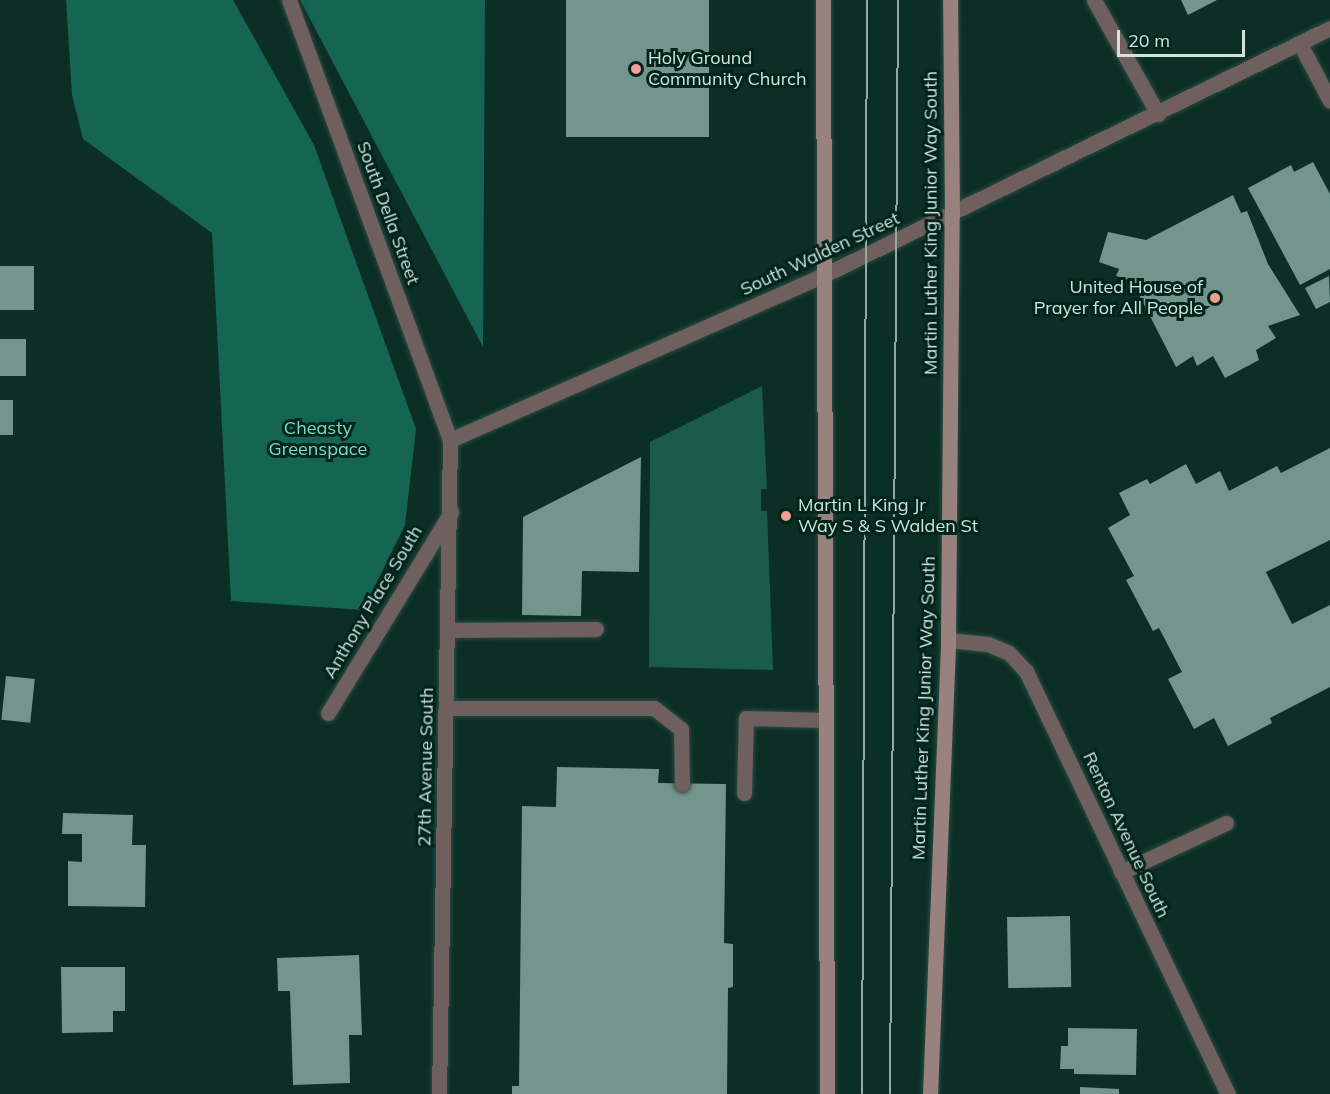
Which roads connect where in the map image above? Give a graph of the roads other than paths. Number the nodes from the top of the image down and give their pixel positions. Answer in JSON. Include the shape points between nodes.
{"nodes":[{"id":1,"x":289,"y":0,"type":"edge"},
{"id":2,"x":823,"y":0,"type":"edge"},
{"id":3,"x":950,"y":0,"type":"edge"},
{"id":4,"x":1094,"y":0,"type":"edge"},
{"id":5,"x":1330,"y":28,"type":"edge"},
{"id":6,"x":1300,"y":44,"type":"junction"},
{"id":7,"x":1330,"y":101,"type":"edge"},
{"id":8,"x":1158,"y":114,"type":"junction"},
{"id":9,"x":952,"y":214,"type":"junction"},
{"id":10,"x":822,"y":276,"type":"junction"},
{"id":11,"x":450,"y":440,"type":"junction"},
{"id":12,"x":451,"y":512,"type":"junction"},
{"id":13,"x":596,"y":629,"type":"dead end"},
{"id":14,"x":449,"y":630,"type":"junction"},
{"id":15,"x":948,"y":640,"type":"junction"},
{"id":16,"x":447,"y":708,"type":"junction"},
{"id":17,"x":328,"y":713,"type":"dead end"},
{"id":18,"x":825,"y":720,"type":"junction"},
{"id":19,"x":682,"y":784,"type":"dead end"},
{"id":20,"x":744,"y":794,"type":"dead end"},
{"id":21,"x":1226,"y":823,"type":"dead end"},
{"id":22,"x":1121,"y":872,"type":"junction"},
{"id":23,"x":439,"y":1094,"type":"edge"},
{"id":24,"x":827,"y":1094,"type":"edge"},
{"id":25,"x":930,"y":1094,"type":"edge"},
{"id":26,"x":1228,"y":1094,"type":"edge"}],
"edges":[{"from":1,"to":11,"type":"street","name":"South Della Street"},
{"from":2,"to":10,"type":"main road"},
{"from":3,"to":9,"type":"main road","name":"Martin Luther King Junior Way South"},
{"from":4,"to":8,"type":"street"},
{"from":5,"to":6,"type":"street","name":"South Walden Street"},
{"from":6,"to":7,"type":"street"},
{"from":6,"to":8,"type":"street","name":"South Walden Street"},
{"from":8,"to":9,"type":"street","name":"South Walden Street"},
{"from":9,"to":10,"type":"street","name":"South Walden Street"},
{"from":9,"to":15,"type":"main road","name":"Martin Luther King Junior Way South"},
{"from":10,"to":11,"type":"street","name":"South Walden Street"},
{"from":10,"to":18,"type":"main road"},
{"from":11,"to":12,"type":"street","name":"27th Avenue South"},
{"from":12,"to":14,"type":"street","name":"27th Avenue South"},
{"from":12,"to":17,"type":"street","name":"Anthony Place South"},
{"from":13,"to":14,"type":"street"},
{"from":14,"to":16,"type":"street","name":"27th Avenue South"},
{"from":15,"to":22,"type":"street","name":"Renton Avenue South","via":[[988,644],[1009,653],[1026,671]]},
{"from":15,"to":25,"type":"main road","name":"Martin Luther King Junior Way South"},
{"from":16,"to":19,"type":"street","via":[[654,708],[681,729]]},
{"from":16,"to":23,"type":"street","name":"27th Avenue South"},
{"from":18,"to":20,"type":"street","via":[[746,718]]},
{"from":18,"to":24,"type":"main road"},
{"from":21,"to":22,"type":"street"},
{"from":22,"to":26,"type":"street","name":"Renton Avenue South"}]}
